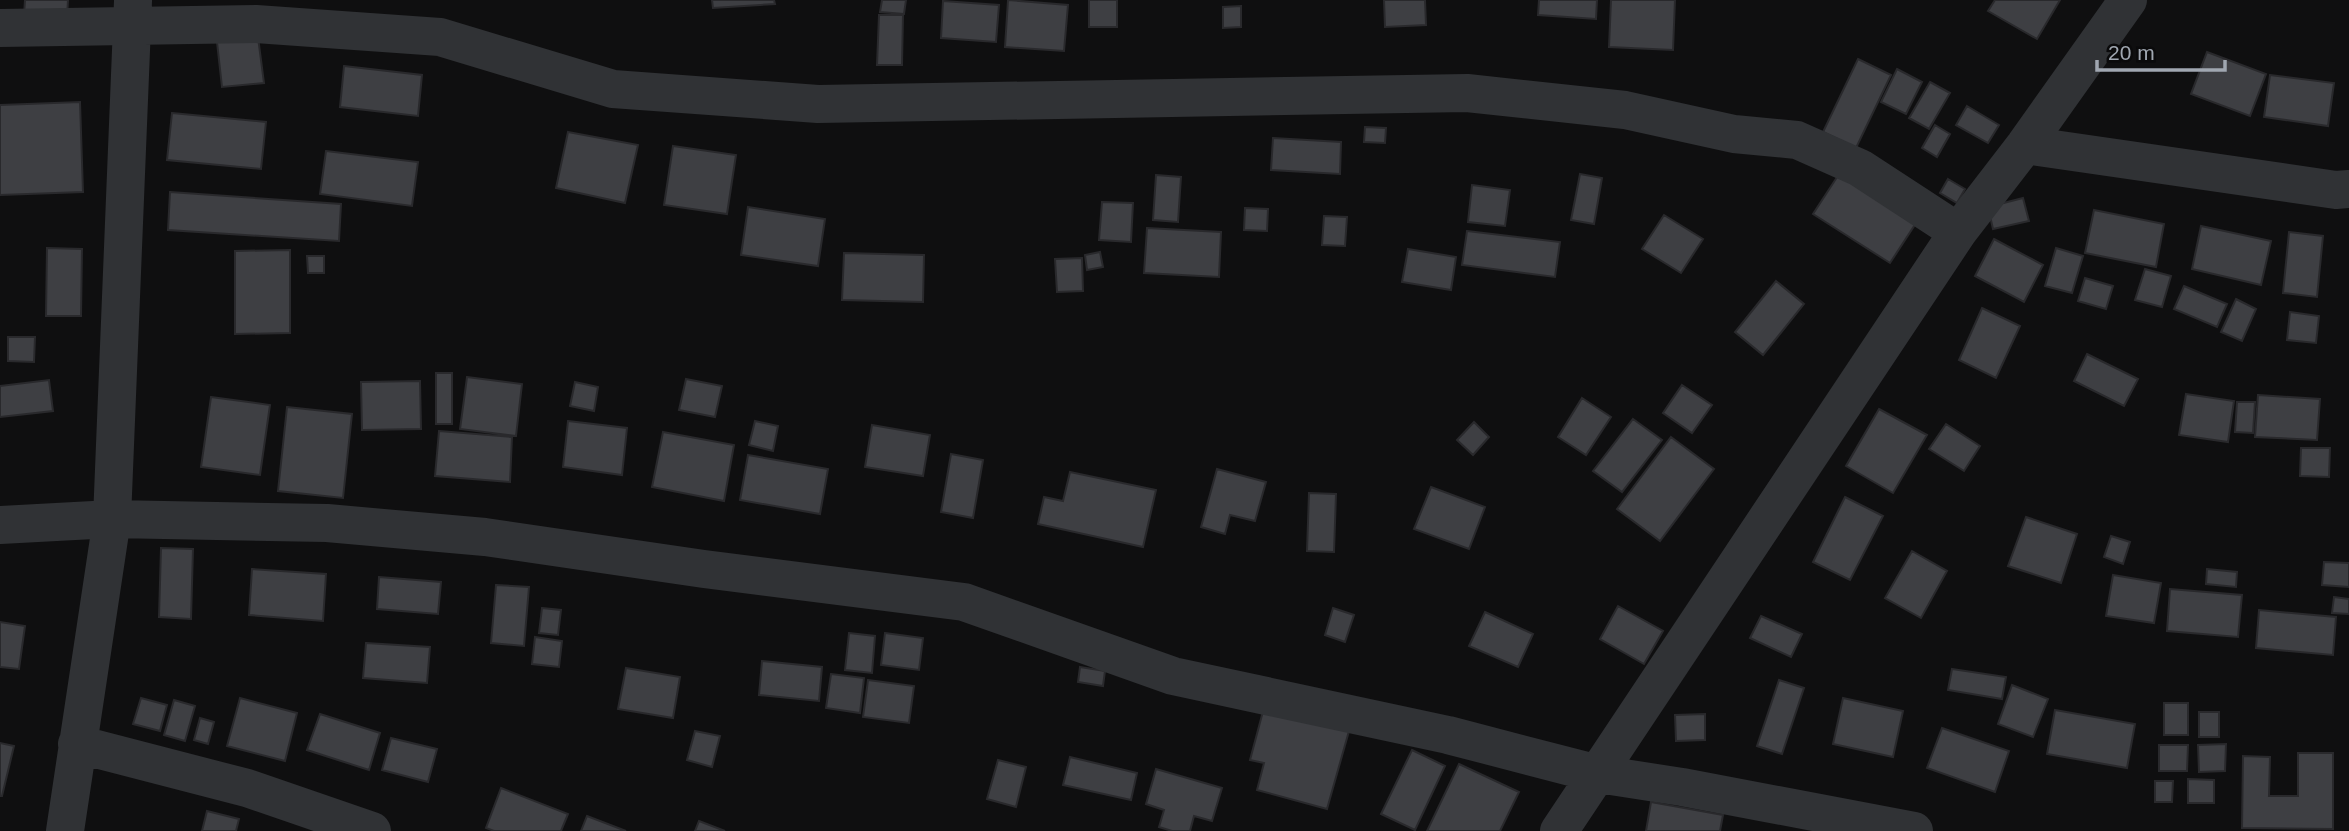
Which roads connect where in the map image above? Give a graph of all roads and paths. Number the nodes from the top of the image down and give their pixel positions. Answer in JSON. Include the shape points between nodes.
{"nodes":[{"id":1,"x":2128,"y":0,"type":"edge"},
{"id":2,"x":133,"y":12,"type":"edge"},
{"id":3,"x":0,"y":28,"type":"edge"},
{"id":4,"x":2025,"y":145,"type":"junction"},
{"id":5,"x":2349,"y":189,"type":"edge"},
{"id":6,"x":1958,"y":232,"type":"junction"},
{"id":7,"x":112,"y":519,"type":"junction"},
{"id":8,"x":0,"y":525,"type":"edge"},
{"id":9,"x":77,"y":744,"type":"junction"},
{"id":10,"x":1598,"y":774,"type":"junction"},
{"id":11,"x":65,"y":831,"type":"edge"},
{"id":12,"x":372,"y":831,"type":"edge"},
{"id":13,"x":1559,"y":831,"type":"edge"},
{"id":14,"x":1914,"y":831,"type":"edge"}],
"edges":[{"from":1,"to":4,"type":"street"},
{"from":2,"to":3,"type":"street"},
{"from":2,"to":6,"type":"street","via":[[440,37],[613,89],[818,104],[1467,93],[1625,110],[1734,134],[1797,140],[1860,168]]},
{"from":2,"to":7,"type":"street"},
{"from":4,"to":5,"type":"street"},
{"from":4,"to":6,"type":"street"},
{"from":6,"to":10,"type":"street"},
{"from":7,"to":8,"type":"street"},
{"from":7,"to":9,"type":"street"},
{"from":7,"to":10,"type":"street","via":[[327,523],[485,537],[964,602],[1173,676],[1448,735]]},
{"from":9,"to":11,"type":"street"},
{"from":9,"to":12,"type":"street","via":[[247,788]]},
{"from":10,"to":13,"type":"street"},
{"from":10,"to":14,"type":"street"}]}
